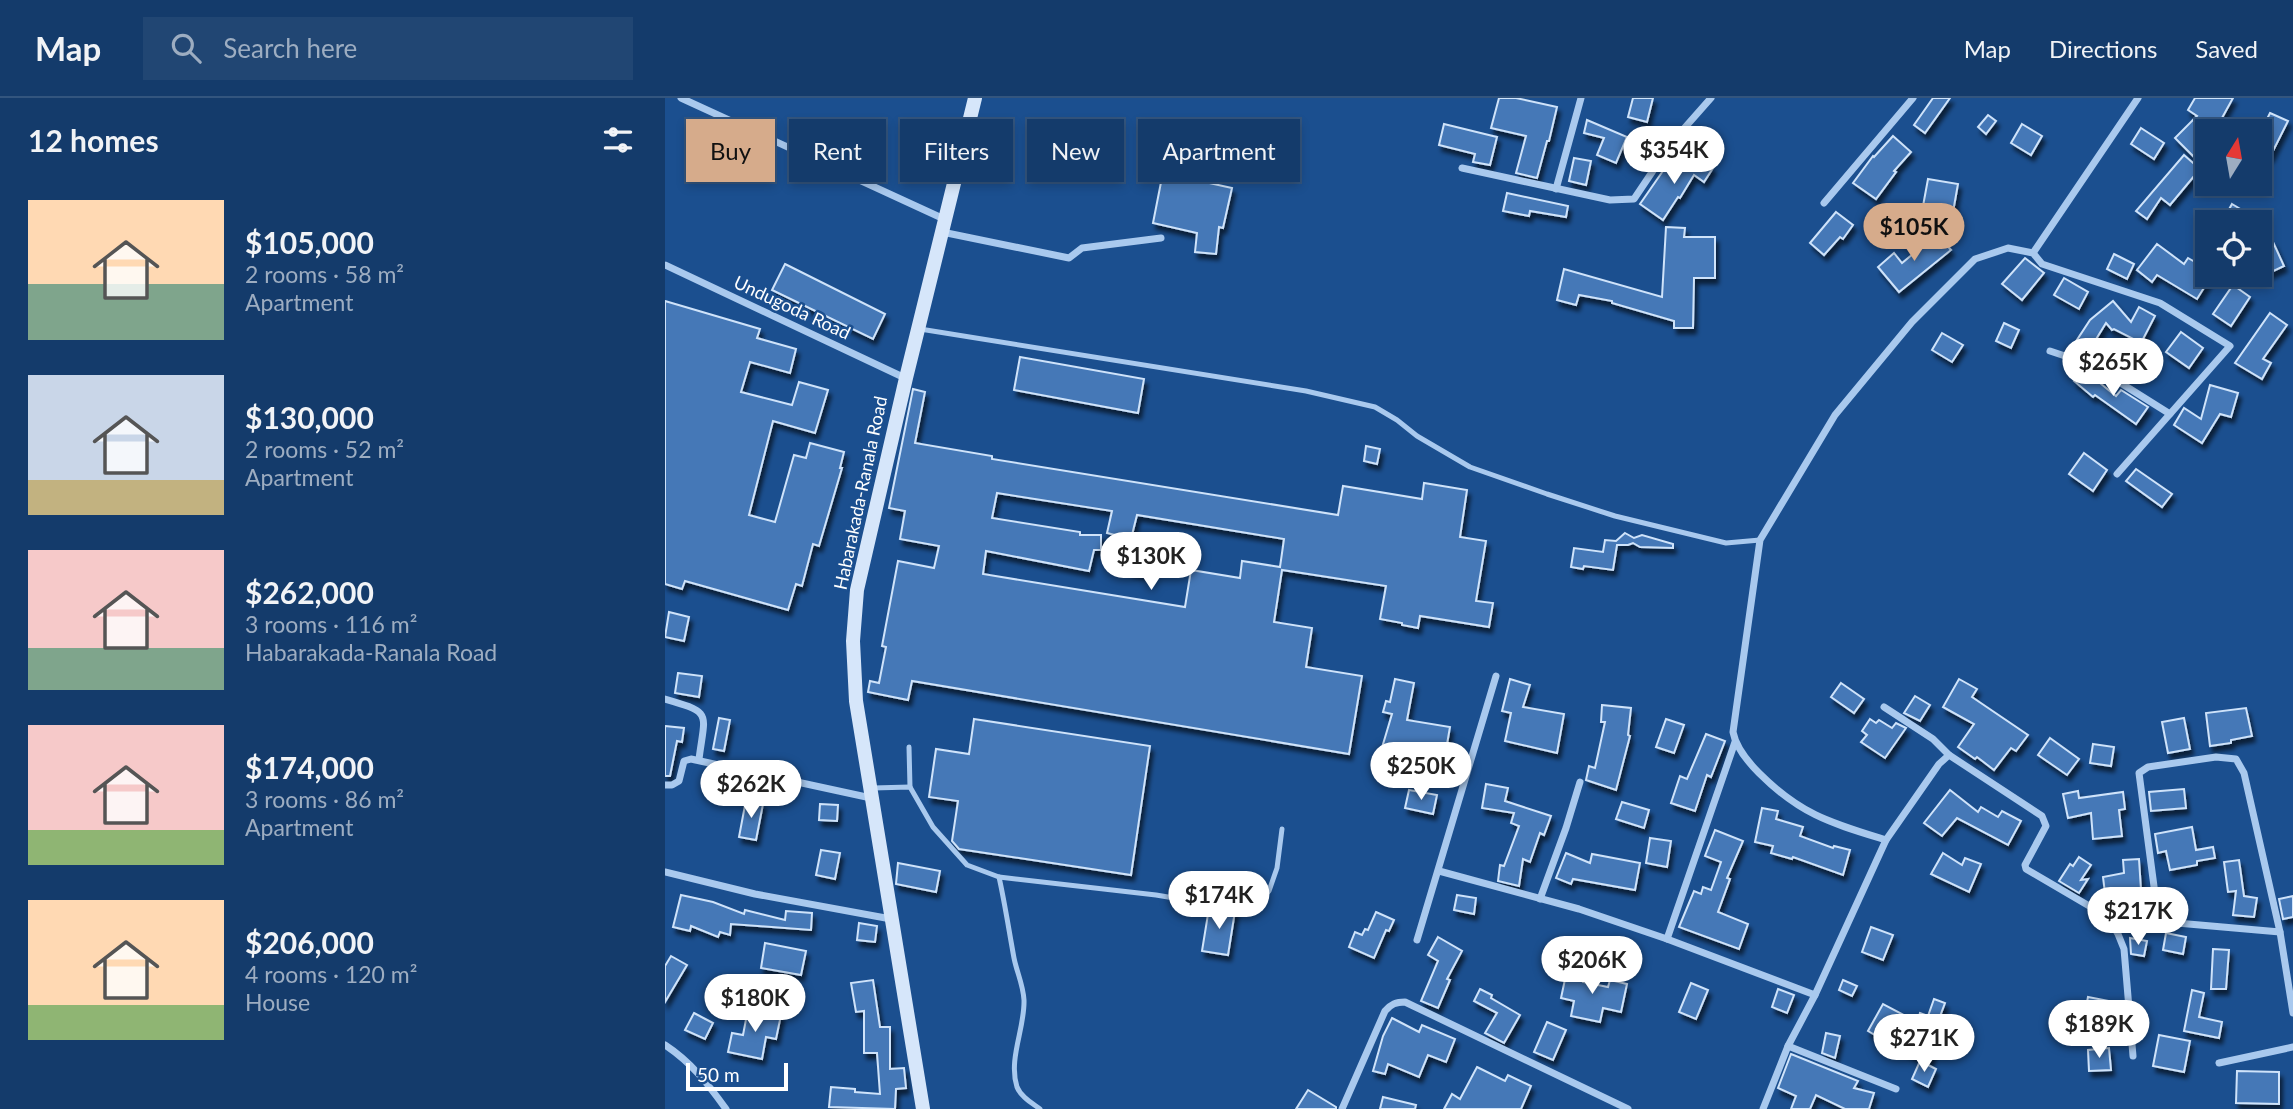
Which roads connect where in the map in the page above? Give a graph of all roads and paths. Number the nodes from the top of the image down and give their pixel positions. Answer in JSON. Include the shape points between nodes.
{"nodes":[{"id":1,"x":681,"y":98,"type":"edge"},
{"id":2,"x":975,"y":98,"type":"edge"},
{"id":3,"x":1581,"y":98,"type":"edge"},
{"id":4,"x":1711,"y":98,"type":"edge"},
{"id":5,"x":1913,"y":98,"type":"edge"},
{"id":6,"x":2138,"y":98,"type":"edge"},
{"id":7,"x":1462,"y":168,"type":"dead end"},
{"id":8,"x":1556,"y":188,"type":"junction"},
{"id":9,"x":1824,"y":204,"type":"dead end"},
{"id":10,"x":943,"y":225,"type":"junction"},
{"id":11,"x":1161,"y":238,"type":"dead end"},
{"id":12,"x":2033,"y":253,"type":"junction"},
{"id":13,"x":665,"y":265,"type":"edge"},
{"id":14,"x":919,"y":329,"type":"junction"},
{"id":15,"x":2050,"y":351,"type":"dead end"},
{"id":16,"x":906,"y":378,"type":"junction"},
{"id":17,"x":2170,"y":414,"type":"junction"},
{"id":18,"x":2117,"y":474,"type":"dead end"},
{"id":19,"x":1760,"y":540,"type":"junction"},
{"id":20,"x":1496,"y":676,"type":"dead end"},
{"id":21,"x":665,"y":699,"type":"edge"},
{"id":22,"x":1884,"y":707,"type":"dead end"},
{"id":23,"x":1735,"y":742,"type":"junction"},
{"id":24,"x":909,"y":747,"type":"dead end"},
{"id":25,"x":1949,"y":755,"type":"junction"},
{"id":26,"x":699,"y":760,"type":"junction"},
{"id":27,"x":1580,"y":782,"type":"dead end"},
{"id":28,"x":665,"y":785,"type":"edge"},
{"id":29,"x":910,"y":788,"type":"junction"},
{"id":30,"x":870,"y":793,"type":"junction"},
{"id":31,"x":1282,"y":829,"type":"dead end"},
{"id":32,"x":1886,"y":840,"type":"junction"},
{"id":33,"x":1439,"y":871,"type":"junction"},
{"id":34,"x":665,"y":873,"type":"edge"},
{"id":35,"x":999,"y":877,"type":"junction"},
{"id":36,"x":1540,"y":899,"type":"junction"},
{"id":37,"x":2108,"y":917,"type":"junction"},
{"id":38,"x":891,"y":919,"type":"junction"},
{"id":39,"x":2161,"y":920,"type":"junction"},
{"id":40,"x":2280,"y":932,"type":"junction"},
{"id":41,"x":1667,"y":939,"type":"junction"},
{"id":42,"x":1417,"y":940,"type":"dead end"},
{"id":43,"x":1815,"y":995,"type":"junction"},
{"id":44,"x":2293,"y":1013,"type":"edge"},
{"id":45,"x":665,"y":1045,"type":"edge"},
{"id":46,"x":1788,"y":1046,"type":"junction"},
{"id":47,"x":2293,"y":1047,"type":"edge"},
{"id":48,"x":2133,"y":1056,"type":"dead end"},
{"id":49,"x":2219,"y":1063,"type":"dead end"},
{"id":50,"x":1896,"y":1089,"type":"dead end"},
{"id":51,"x":726,"y":1109,"type":"edge"},
{"id":52,"x":923,"y":1109,"type":"edge"},
{"id":53,"x":1040,"y":1109,"type":"edge"},
{"id":54,"x":1342,"y":1109,"type":"edge"},
{"id":55,"x":1628,"y":1109,"type":"edge"},
{"id":56,"x":1763,"y":1109,"type":"edge"}],
"edges":[{"from":1,"to":10,"type":"street"},
{"from":2,"to":10,"type":"main road","name":"Habarakada-Ranala Road"},
{"from":3,"to":8,"type":"street"},
{"from":4,"to":8,"type":"street","via":[[1672,141],[1634,199],[1610,200]]},
{"from":5,"to":9,"type":"street"},
{"from":6,"to":12,"type":"street"},
{"from":7,"to":8,"type":"street"},
{"from":10,"to":11,"type":"street","via":[[1069,258],[1082,247]]},
{"from":10,"to":14,"type":"main road","name":"Habarakada-Ranala Road"},
{"from":12,"to":17,"type":"street","via":[[2042,264],[2160,303],[2230,346]]},
{"from":12,"to":19,"type":"street","via":[[2008,248],[1975,259],[1912,322],[1835,415]]},
{"from":13,"to":16,"type":"street","name":"Undugoda Road"},
{"from":14,"to":16,"type":"main road","name":"Habarakada-Ranala Road"},
{"from":14,"to":19,"type":"lane","via":[[1306,391],[1375,407],[1470,467],[1548,494],[1725,543]]},
{"from":15,"to":17,"type":"street","via":[[2092,365]]},
{"from":16,"to":30,"type":"main road","name":"Habarakada-Ranala Road","via":[[857,590],[853,641],[856,701]]},
{"from":17,"to":18,"type":"street"},
{"from":19,"to":23,"type":"street"},
{"from":20,"to":33,"type":"street"},
{"from":21,"to":26,"type":"street","via":[[702,713]]},
{"from":22,"to":25,"type":"street"},
{"from":23,"to":32,"type":"street","via":[[1753,767],[1797,806]]},
{"from":23,"to":41,"type":"street"},
{"from":24,"to":29,"type":"lane"},
{"from":25,"to":32,"type":"street"},
{"from":25,"to":37,"type":"street","via":[[2042,816],[2046,826],[2026,869]]},
{"from":26,"to":28,"type":"street","via":[[684,761],[679,781]]},
{"from":26,"to":30,"type":"street"},
{"from":27,"to":36,"type":"street"},
{"from":29,"to":30,"type":"lane"},
{"from":29,"to":35,"type":"lane","via":[[950,848],[967,865]]},
{"from":30,"to":38,"type":"main road","name":"Habarakada-Ranala Road"},
{"from":31,"to":35,"type":"lane","via":[[1269,891],[1247,904],[1204,903]]},
{"from":32,"to":43,"type":"street"},
{"from":33,"to":36,"type":"street"},
{"from":33,"to":42,"type":"street"},
{"from":34,"to":38,"type":"street"},
{"from":35,"to":53,"type":"lane","via":[[1024,1003],[1015,1068],[1017,1089]]},
{"from":36,"to":41,"type":"street"},
{"from":37,"to":39,"type":"street"},
{"from":37,"to":48,"type":"street","via":[[2124,950]]},
{"from":38,"to":52,"type":"main road","name":"Habarakada-Ranala Road"},
{"from":39,"to":40,"type":"street"},
{"from":39,"to":40,"type":"street","via":[[2139,773],[2148,767],[2227,757],[2237,759],[2244,773]]},
{"from":40,"to":44,"type":"street"},
{"from":41,"to":43,"type":"street"},
{"from":43,"to":46,"type":"street"},
{"from":45,"to":51,"type":"street","via":[[697,1071]]},
{"from":46,"to":50,"type":"street"},
{"from":46,"to":56,"type":"street"},
{"from":47,"to":49,"type":"street"},
{"from":54,"to":55,"type":"street","via":[[1385,1011],[1399,1002]]}]}
